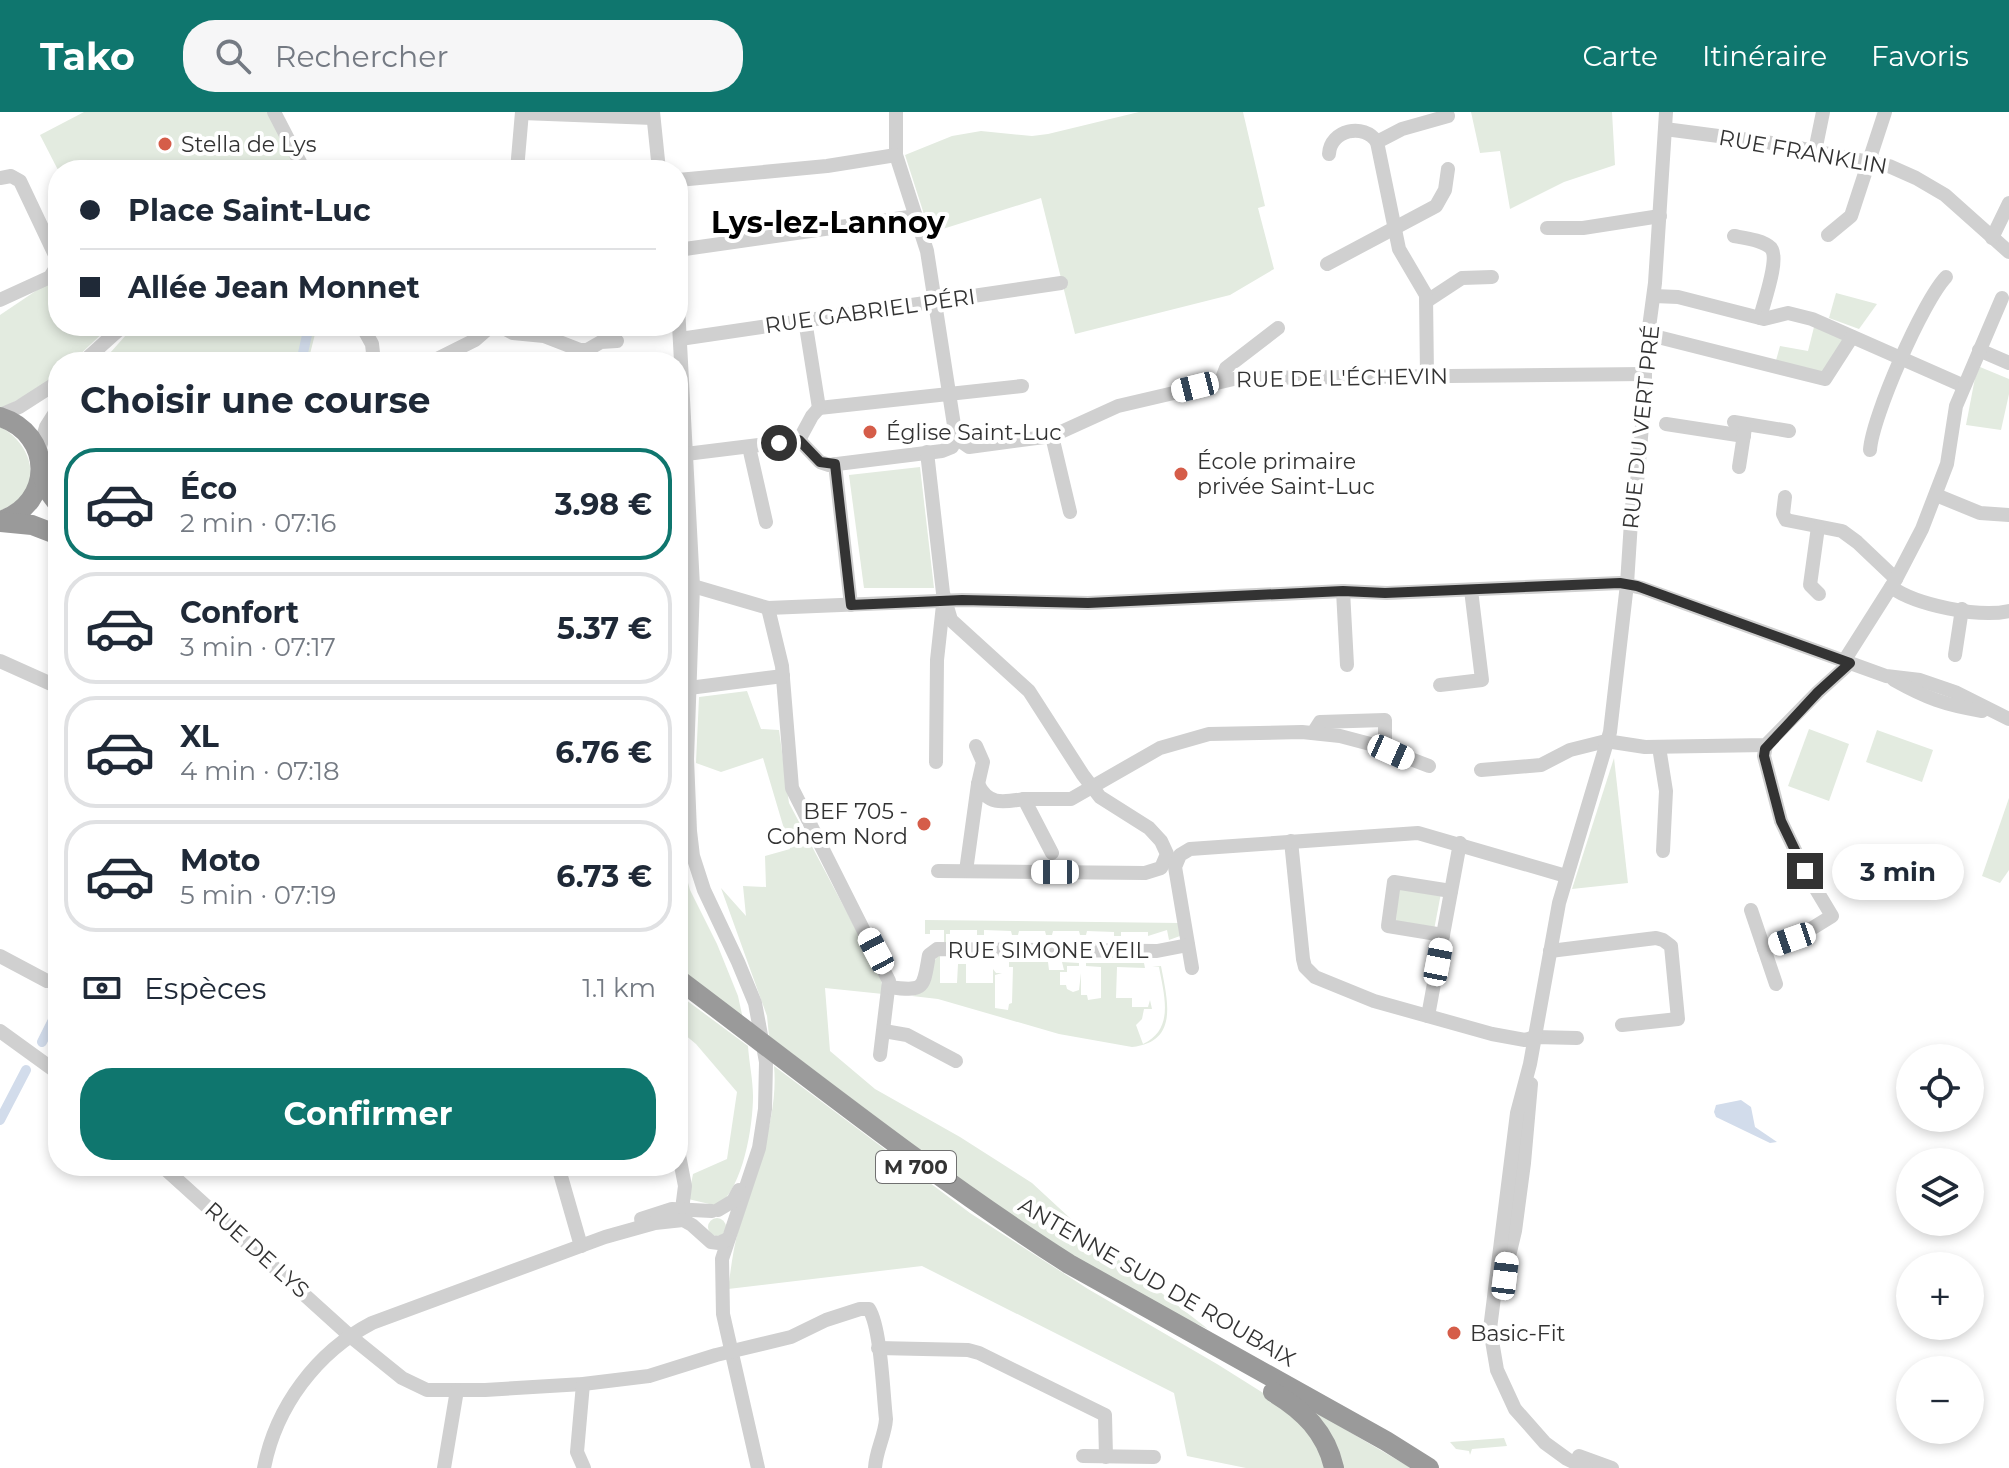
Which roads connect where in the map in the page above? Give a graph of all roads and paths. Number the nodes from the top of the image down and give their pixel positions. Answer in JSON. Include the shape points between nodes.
{"nodes":[{"id":1,"x":274,"y":112,"type":"edge"},
{"id":2,"x":522,"y":112,"type":"edge"},
{"id":3,"x":896,"y":112,"type":"edge"},
{"id":4,"x":1666,"y":112,"type":"edge"},
{"id":5,"x":1823,"y":112,"type":"edge"},
{"id":6,"x":1885,"y":112,"type":"edge"},
{"id":7,"x":653,"y":115,"type":"edge"},
{"id":8,"x":1448,"y":116,"type":"dead end"},
{"id":9,"x":1665,"y":129,"type":"junction"},
{"id":10,"x":1377,"y":142,"type":"junction"},
{"id":11,"x":1815,"y":151,"type":"junction"},
{"id":12,"x":1329,"y":154,"type":"dead end"},
{"id":13,"x":896,"y":155,"type":"junction"},
{"id":14,"x":299,"y":160,"type":"edge"},
{"id":15,"x":518,"y":160,"type":"edge"},
{"id":16,"x":658,"y":160,"type":"edge"},
{"id":17,"x":1867,"y":161,"type":"junction"},
{"id":18,"x":1448,"y":169,"type":"dead end"},
{"id":19,"x":0,"y":178,"type":"edge"},
{"id":20,"x":688,"y":179,"type":"edge"},
{"id":21,"x":2009,"y":203,"type":"edge"},
{"id":22,"x":916,"y":216,"type":"junction"},
{"id":23,"x":1660,"y":216,"type":"junction"},
{"id":24,"x":1547,"y":228,"type":"dead end"},
{"id":25,"x":1394,"y":229,"type":"junction"},
{"id":26,"x":1828,"y":235,"type":"dead end"},
{"id":27,"x":1734,"y":236,"type":"dead end"},
{"id":28,"x":1992,"y":238,"type":"junction"},
{"id":29,"x":48,"y":240,"type":"edge"},
{"id":30,"x":688,"y":249,"type":"edge"},
{"id":31,"x":2009,"y":252,"type":"edge"},
{"id":32,"x":1327,"y":264,"type":"dead end"},
{"id":33,"x":1492,"y":277,"type":"dead end"},
{"id":34,"x":1946,"y":277,"type":"dead end"},
{"id":35,"x":48,"y":278,"type":"edge"},
{"id":36,"x":1061,"y":283,"type":"dead end"},
{"id":37,"x":1654,"y":296,"type":"junction"},
{"id":38,"x":2002,"y":298,"type":"dead end"},
{"id":39,"x":0,"y":300,"type":"edge"},
{"id":40,"x":934,"y":301,"type":"junction"},
{"id":41,"x":1427,"y":301,"type":"junction"},
{"id":42,"x":1760,"y":318,"type":"junction"},
{"id":43,"x":805,"y":320,"type":"junction"},
{"id":44,"x":1278,"y":328,"type":"dead end"},
{"id":45,"x":1650,"y":335,"type":"junction"},
{"id":46,"x":112,"y":336,"type":"edge"},
{"id":47,"x":115,"y":336,"type":"edge"},
{"id":48,"x":480,"y":336,"type":"edge"},
{"id":49,"x":544,"y":336,"type":"edge"},
{"id":50,"x":680,"y":336,"type":"edge"},
{"id":51,"x":1852,"y":337,"type":"junction"},
{"id":52,"x":680,"y":339,"type":"junction"},
{"id":53,"x":617,"y":341,"type":"dead end"},
{"id":54,"x":1979,"y":350,"type":"junction"},
{"id":55,"x":94,"y":352,"type":"edge"},
{"id":56,"x":101,"y":352,"type":"edge"},
{"id":57,"x":451,"y":352,"type":"edge"},
{"id":58,"x":680,"y":352,"type":"edge"},
{"id":59,"x":1902,"y":359,"type":"junction"},
{"id":60,"x":2009,"y":363,"type":"edge"},
{"id":61,"x":1645,"y":374,"type":"junction"},
{"id":62,"x":1427,"y":376,"type":"junction"},
{"id":63,"x":1221,"y":381,"type":"junction"},
{"id":64,"x":1022,"y":386,"type":"dead end"},
{"id":65,"x":1964,"y":386,"type":"junction"},
{"id":66,"x":48,"y":388,"type":"edge"},
{"id":67,"x":950,"y":394,"type":"junction"},
{"id":68,"x":819,"y":408,"type":"junction"},
{"id":69,"x":0,"y":416,"type":"edge"},
{"id":70,"x":48,"y":424,"type":"edge"},
{"id":71,"x":1666,"y":424,"type":"dead end"},
{"id":72,"x":1741,"y":427,"type":"junction"},
{"id":73,"x":1789,"y":431,"type":"dead end"},
{"id":74,"x":1052,"y":436,"type":"junction"},
{"id":75,"x":956,"y":438,"type":"junction"},
{"id":76,"x":799,"y":440,"type":"junction"},
{"id":77,"x":749,"y":447,"type":"junction"},
{"id":78,"x":688,"y":449,"type":"edge"},
{"id":79,"x":1870,"y":450,"type":"dead end"},
{"id":80,"x":927,"y":452,"type":"junction"},
{"id":81,"x":39,"y":462,"type":"junction"},
{"id":82,"x":835,"y":464,"type":"junction"},
{"id":83,"x":1739,"y":467,"type":"dead end"},
{"id":84,"x":48,"y":490,"type":"edge"},
{"id":85,"x":1936,"y":495,"type":"junction"},
{"id":86,"x":1785,"y":497,"type":"dead end"},
{"id":87,"x":1070,"y":512,"type":"dead end"},
{"id":88,"x":2009,"y":515,"type":"edge"},
{"id":89,"x":0,"y":522,"type":"edge"},
{"id":90,"x":766,"y":522,"type":"dead end"},
{"id":91,"x":1818,"y":527,"type":"junction"},
{"id":92,"x":48,"y":531,"type":"edge"},
{"id":93,"x":1893,"y":583,"type":"junction"},
{"id":94,"x":1627,"y":584,"type":"junction"},
{"id":95,"x":688,"y":587,"type":"edge"},
{"id":96,"x":1471,"y":590,"type":"junction"},
{"id":97,"x":1343,"y":591,"type":"junction"},
{"id":98,"x":1819,"y":594,"type":"dead end"},
{"id":99,"x":944,"y":600,"type":"junction"},
{"id":100,"x":851,"y":605,"type":"junction"},
{"id":101,"x":768,"y":608,"type":"junction"},
{"id":102,"x":1962,"y":609,"type":"junction"},
{"id":103,"x":2009,"y":611,"type":"edge"},
{"id":104,"x":688,"y":654,"type":"edge"},
{"id":105,"x":1955,"y":655,"type":"dead end"},
{"id":106,"x":0,"y":661,"type":"edge"},
{"id":107,"x":1847,"y":662,"type":"junction"},
{"id":108,"x":1347,"y":665,"type":"dead end"},
{"id":109,"x":783,"y":676,"type":"junction"},
{"id":110,"x":48,"y":682,"type":"edge"},
{"id":111,"x":1440,"y":685,"type":"dead end"},
{"id":112,"x":689,"y":688,"type":"junction"},
{"id":113,"x":688,"y":698,"type":"edge"},
{"id":114,"x":2005,"y":717,"type":"edge"},
{"id":115,"x":1313,"y":733,"type":"junction"},
{"id":116,"x":1609,"y":741,"type":"junction"},
{"id":117,"x":1766,"y":745,"type":"junction"},
{"id":118,"x":976,"y":746,"type":"dead end"},
{"id":119,"x":1659,"y":747,"type":"junction"},
{"id":120,"x":1385,"y":749,"type":"junction"},
{"id":121,"x":936,"y":762,"type":"dead end"},
{"id":122,"x":1429,"y":766,"type":"dead end"},
{"id":123,"x":1481,"y":770,"type":"dead end"},
{"id":124,"x":978,"y":784,"type":"junction"},
{"id":125,"x":1092,"y":788,"type":"junction"},
{"id":126,"x":1024,"y":799,"type":"junction"},
{"id":127,"x":1291,"y":841,"type":"junction"},
{"id":128,"x":1460,"y":843,"type":"junction"},
{"id":129,"x":1663,"y":851,"type":"dead end"},
{"id":130,"x":1052,"y":853,"type":"dead end"},
{"id":131,"x":688,"y":858,"type":"edge"},
{"id":132,"x":1170,"y":863,"type":"junction"},
{"id":133,"x":938,"y":871,"type":"dead end"},
{"id":134,"x":966,"y":871,"type":"junction"},
{"id":135,"x":1566,"y":876,"type":"junction"},
{"id":136,"x":1451,"y":891,"type":"junction"},
{"id":137,"x":1751,"y":910,"type":"dead end"},
{"id":138,"x":1443,"y":935,"type":"junction"},
{"id":139,"x":1188,"y":945,"type":"junction"},
{"id":140,"x":1764,"y":949,"type":"junction"},
{"id":141,"x":1550,"y":951,"type":"junction"},
{"id":142,"x":0,"y":956,"type":"edge"},
{"id":143,"x":1192,"y":968,"type":"dead end"},
{"id":144,"x":47,"y":981,"type":"dead end"},
{"id":145,"x":1776,"y":984,"type":"dead end"},
{"id":146,"x":688,"y":987,"type":"edge"},
{"id":147,"x":889,"y":987,"type":"junction"},
{"id":148,"x":688,"y":995,"type":"edge"},
{"id":149,"x":1428,"y":1016,"type":"junction"},
{"id":150,"x":1622,"y":1025,"type":"dead end"},
{"id":151,"x":0,"y":1031,"type":"edge"},
{"id":152,"x":884,"y":1031,"type":"junction"},
{"id":153,"x":1577,"y":1038,"type":"dead end"},
{"id":154,"x":1533,"y":1045,"type":"junction"},
{"id":155,"x":880,"y":1055,"type":"dead end"},
{"id":156,"x":956,"y":1061,"type":"dead end"},
{"id":157,"x":48,"y":1066,"type":"edge"},
{"id":158,"x":762,"y":1082,"type":"junction"},
{"id":159,"x":173,"y":1176,"type":"edge"},
{"id":160,"x":561,"y":1176,"type":"edge"},
{"id":161,"x":683,"y":1176,"type":"edge"},
{"id":162,"x":715,"y":1211,"type":"junction"},
{"id":163,"x":682,"y":1214,"type":"junction"},
{"id":164,"x":730,"y":1233,"type":"junction"},
{"id":165,"x":704,"y":1236,"type":"junction"},
{"id":166,"x":581,"y":1246,"type":"junction"},
{"id":167,"x":350,"y":1336,"type":"junction"},
{"id":168,"x":878,"y":1348,"type":"junction"},
{"id":169,"x":1212,"y":1353,"type":"junction"},
{"id":170,"x":730,"y":1354,"type":"junction"},
{"id":171,"x":583,"y":1384,"type":"junction"},
{"id":172,"x":457,"y":1390,"type":"junction"},
{"id":173,"x":1317,"y":1402,"type":"junction"},
{"id":174,"x":1083,"y":1456,"type":"dead end"},
{"id":175,"x":1106,"y":1457,"type":"junction"},
{"id":176,"x":1154,"y":1457,"type":"dead end"},
{"id":177,"x":264,"y":1468,"type":"edge"},
{"id":178,"x":444,"y":1468,"type":"edge"},
{"id":179,"x":584,"y":1468,"type":"edge"},
{"id":180,"x":758,"y":1468,"type":"edge"},
{"id":181,"x":875,"y":1468,"type":"edge"},
{"id":182,"x":1334,"y":1468,"type":"edge"},
{"id":183,"x":1417,"y":1468,"type":"edge"},
{"id":184,"x":1429,"y":1468,"type":"edge"},
{"id":185,"x":1444,"y":1468,"type":"edge"},
{"id":186,"x":1586,"y":1468,"type":"edge"},
{"id":187,"x":1612,"y":1468,"type":"edge"}],
"edges":[{"from":1,"to":14,"type":"street"},
{"from":2,"to":7,"type":"street"},
{"from":2,"to":15,"type":"street"},
{"from":3,"to":13,"type":"street"},
{"from":4,"to":9,"type":"street","name":"RUE DU VERT PRÉ"},
{"from":5,"to":11,"type":"street"},
{"from":6,"to":17,"type":"street"},
{"from":7,"to":16,"type":"street"},
{"from":8,"to":10,"type":"street"},
{"from":9,"to":11,"type":"street","name":"RUE FRANKLIN"},
{"from":9,"to":23,"type":"street","name":"RUE DU VERT PRÉ"},
{"from":10,"to":12,"type":"street","via":[[1360,131],[1338,135]]},
{"from":10,"to":25,"type":"street"},
{"from":11,"to":17,"type":"street","name":"RUE FRANKLIN"},
{"from":13,"to":20,"type":"street"},
{"from":13,"to":22,"type":"street"},
{"from":17,"to":26,"type":"street","via":[[1851,216]]},
{"from":17,"to":28,"type":"street","name":"RUE FRANKLIN","via":[[1932,187]]},
{"from":18,"to":25,"type":"street","via":[[1436,206]]},
{"from":19,"to":29,"type":"street","via":[[20,181]]},
{"from":21,"to":28,"type":"street"},
{"from":22,"to":30,"type":"street"},
{"from":22,"to":40,"type":"street"},
{"from":23,"to":24,"type":"street"},
{"from":23,"to":37,"type":"street","name":"RUE DU VERT PRÉ"},
{"from":25,"to":32,"type":"street"},
{"from":25,"to":41,"type":"street"},
{"from":27,"to":42,"type":"street","via":[[1767,245],[1774,253]]},
{"from":28,"to":31,"type":"street","name":"RUE FRANKLIN"},
{"from":33,"to":41,"type":"street","via":[[1462,278]]},
{"from":34,"to":59,"type":"street","via":[[1929,299]]},
{"from":35,"to":39,"type":"street"},
{"from":36,"to":40,"type":"street","name":"RUE GABRIEL PÉRI"},
{"from":37,"to":42,"type":"street"},
{"from":37,"to":45,"type":"street","name":"RUE DU VERT PRÉ"},
{"from":38,"to":54,"type":"street"},
{"from":40,"to":43,"type":"street","name":"RUE GABRIEL PÉRI"},
{"from":40,"to":67,"type":"street"},
{"from":41,"to":62,"type":"street"},
{"from":42,"to":51,"type":"street","via":[[1792,314]]},
{"from":43,"to":52,"type":"street","name":"RUE GABRIEL PÉRI"},
{"from":43,"to":68,"type":"street"},
{"from":44,"to":63,"type":"street","via":[[1226,368]]},
{"from":45,"to":51,"type":"street","via":[[1825,379]]},
{"from":45,"to":61,"type":"street","name":"RUE DU VERT PRÉ"},
{"from":46,"to":55,"type":"street"},
{"from":47,"to":56,"type":"street"},
{"from":48,"to":57,"type":"street"},
{"from":49,"to":53,"type":"street","via":[[580,350]]},
{"from":50,"to":52,"type":"street"},
{"from":51,"to":59,"type":"street"},
{"from":52,"to":58,"type":"street"},
{"from":54,"to":60,"type":"street"},
{"from":54,"to":65,"type":"street"},
{"from":59,"to":65,"type":"street"},
{"from":59,"to":79,"type":"street","via":[[1874,426]]},
{"from":61,"to":62,"type":"street","name":"RUE DE L'ÉCHEVIN"},
{"from":61,"to":94,"type":"street","name":"RUE DU VERT PRÉ"},
{"from":62,"to":63,"type":"street","name":"RUE DE L'ÉCHEVIN"},
{"from":63,"to":74,"type":"street","name":"RUE DE L'ÉCHEVIN","via":[[1118,406]]},
{"from":64,"to":67,"type":"street"},
{"from":65,"to":85,"type":"street"},
{"from":66,"to":69,"type":"street"},
{"from":67,"to":68,"type":"street"},
{"from":67,"to":75,"type":"street"},
{"from":68,"to":76,"type":"street"},
{"from":69,"to":81,"type":"highway","via":[[26,431]]},
{"from":70,"to":81,"type":"street"},
{"from":71,"to":72,"type":"street"},
{"from":72,"to":73,"type":"street"},
{"from":72,"to":83,"type":"street"},
{"from":74,"to":75,"type":"street","name":"RUE DE L'ÉCHEVIN","via":[[969,447]]},
{"from":74,"to":87,"type":"street"},
{"from":75,"to":80,"type":"street","via":[[948,450]]},
{"from":76,"to":77,"type":"street"},
{"from":76,"to":82,"type":"street","via":[[820,462]]},
{"from":77,"to":78,"type":"street"},
{"from":77,"to":90,"type":"street"},
{"from":80,"to":82,"type":"street"},
{"from":80,"to":99,"type":"street"},
{"from":81,"to":84,"type":"highway"},
{"from":81,"to":89,"type":"highway","via":[[29,503]]},
{"from":82,"to":100,"type":"street"},
{"from":85,"to":88,"type":"street","via":[[1980,513]]},
{"from":85,"to":93,"type":"street"},
{"from":86,"to":91,"type":"street","via":[[1786,520]]},
{"from":89,"to":92,"type":"highway"},
{"from":91,"to":93,"type":"street","via":[[1849,535]]},
{"from":91,"to":98,"type":"street","via":[[1810,585]]},
{"from":93,"to":102,"type":"street","via":[[1910,599]]},
{"from":93,"to":107,"type":"street"},
{"from":94,"to":96,"type":"street"},
{"from":94,"to":107,"type":"street"},
{"from":94,"to":116,"type":"street","name":"RUE DU VERT PRÉ"},
{"from":95,"to":101,"type":"street"},
{"from":96,"to":97,"type":"street"},
{"from":96,"to":111,"type":"street","via":[[1482,680]]},
{"from":97,"to":99,"type":"street","via":[[1088,603]]},
{"from":97,"to":108,"type":"street"},
{"from":99,"to":100,"type":"street"},
{"from":99,"to":121,"type":"street","via":[[937,660]]},
{"from":99,"to":125,"type":"street","via":[[951,620],[1034,697]]},
{"from":100,"to":101,"type":"street"},
{"from":101,"to":109,"type":"street"},
{"from":102,"to":103,"type":"street"},
{"from":102,"to":105,"type":"street"},
{"from":104,"to":112,"type":"street"},
{"from":106,"to":110,"type":"street"},
{"from":107,"to":114,"type":"street","via":[[1937,701]]},
{"from":107,"to":117,"type":"street"},
{"from":109,"to":112,"type":"street"},
{"from":109,"to":147,"type":"street","via":[[792,788]]},
{"from":112,"to":113,"type":"street"},
{"from":115,"to":120,"type":"street"},
{"from":115,"to":120,"type":"street","via":[[1320,722],[1385,720]]},
{"from":115,"to":125,"type":"street","via":[[1186,739],[1142,757]]},
{"from":116,"to":119,"type":"street"},
{"from":116,"to":123,"type":"street","via":[[1570,750],[1541,765]]},
{"from":116,"to":135,"type":"street","name":"RUE DU VERT PRÉ"},
{"from":117,"to":119,"type":"street"},
{"from":117,"to":140,"type":"street","via":[[1764,756],[1781,821],[1832,916],[1798,937]]},
{"from":118,"to":124,"type":"street","via":[[983,762]]},
{"from":119,"to":129,"type":"street","via":[[1666,791]]},
{"from":120,"to":122,"type":"street"},
{"from":124,"to":126,"type":"street","via":[[996,802]]},
{"from":124,"to":134,"type":"street"},
{"from":125,"to":126,"type":"street","via":[[1065,800]]},
{"from":125,"to":132,"type":"street","via":[[1156,835]]},
{"from":126,"to":130,"type":"street"},
{"from":127,"to":128,"type":"street","via":[[1410,832]]},
{"from":127,"to":132,"type":"street","via":[[1190,849]]},
{"from":127,"to":149,"type":"street","via":[[1303,959],[1309,973],[1374,1001]]},
{"from":128,"to":135,"type":"street"},
{"from":128,"to":136,"type":"street"},
{"from":131,"to":158,"type":"street","via":[[694,889],[757,1028]]},
{"from":132,"to":134,"type":"street","via":[[1145,873]]},
{"from":132,"to":139,"type":"street"},
{"from":133,"to":134,"type":"street"},
{"from":135,"to":141,"type":"street","name":"RUE DU VERT PRÉ"},
{"from":136,"to":138,"type":"street"},
{"from":136,"to":138,"type":"street","via":[[1394,882],[1388,926]]},
{"from":137,"to":140,"type":"street"},
{"from":138,"to":149,"type":"street"},
{"from":139,"to":143,"type":"street"},
{"from":139,"to":147,"type":"street","name":"RUE SIMONE VEIL","via":[[1157,951],[937,949],[929,955],[919,988]]},
{"from":140,"to":145,"type":"street"},
{"from":141,"to":150,"type":"street","via":[[1656,938],[1668,942],[1678,1019]]},
{"from":141,"to":154,"type":"street","name":"RUE DU VERT PRÉ"},
{"from":142,"to":144,"type":"street"},
{"from":146,"to":173,"type":"highway","name":"ANTENNE SUD DE ROUBAIX","number":"M 700","via":[[1023,1235]]},
{"from":147,"to":152,"type":"street"},
{"from":148,"to":169,"type":"highway","name":"ANTENNE SUD DE ROUBAIX","number":"M 700","via":[[1002,1229]]},
{"from":149,"to":154,"type":"street"},
{"from":151,"to":157,"type":"street"},
{"from":152,"to":155,"type":"street"},
{"from":152,"to":156,"type":"street","via":[[907,1035]]},
{"from":153,"to":154,"type":"street"},
{"from":154,"to":186,"type":"street","via":[[1512,1147],[1491,1340],[1500,1379],[1521,1417],[1554,1450]]},
{"from":154,"to":187,"type":"street","via":[[1527,1140],[1507,1257],[1501,1346],[1513,1388],[1538,1424],[1565,1448]]},
{"from":158,"to":162,"type":"street","via":[[738,1192]]},
{"from":158,"to":164,"type":"street","via":[[759,1148]]},
{"from":159,"to":167,"type":"street","name":"RUE DE LYS"},
{"from":160,"to":166,"type":"street"},
{"from":161,"to":163,"type":"street"},
{"from":162,"to":163,"type":"street"},
{"from":162,"to":164,"type":"street","via":[[729,1216]]},
{"from":162,"to":165,"type":"street","via":[[701,1221]]},
{"from":163,"to":165,"type":"street"},
{"from":163,"to":166,"type":"street"},
{"from":164,"to":165,"type":"street","via":[[719,1243]]},
{"from":164,"to":170,"type":"street","via":[[723,1255],[722,1300]]},
{"from":165,"to":170,"type":"street","via":[[713,1260],[719,1328]]},
{"from":166,"to":167,"type":"street","via":[[389,1315]]},
{"from":167,"to":172,"type":"street","name":"RUE DE LYS","via":[[411,1384]]},
{"from":167,"to":177,"type":"street","via":[[295,1392],[278,1423]]},
{"from":168,"to":170,"type":"street","name":"RUE DE LYS","via":[[873,1317],[865,1308]]},
{"from":168,"to":175,"type":"street","via":[[979,1353],[1105,1415]]},
{"from":168,"to":181,"type":"street","via":[[886,1422]]},
{"from":169,"to":182,"type":"highway","via":[[1307,1416]]},
{"from":169,"to":183,"type":"highway","name":"ANTENNE SUD DE ROUBAIX","number":"M 700"},
{"from":170,"to":171,"type":"street","name":"RUE DE LYS","via":[[649,1376]]},
{"from":170,"to":180,"type":"street"},
{"from":171,"to":172,"type":"street","name":"RUE DE LYS"},
{"from":171,"to":179,"type":"street","via":[[577,1452]]},
{"from":172,"to":178,"type":"street"},
{"from":173,"to":184,"type":"highway","name":"ANTENNE SUD DE ROUBAIX","number":"M 700"},
{"from":173,"to":185,"type":"highway"},
{"from":174,"to":175,"type":"street"},
{"from":175,"to":176,"type":"street"}]}
